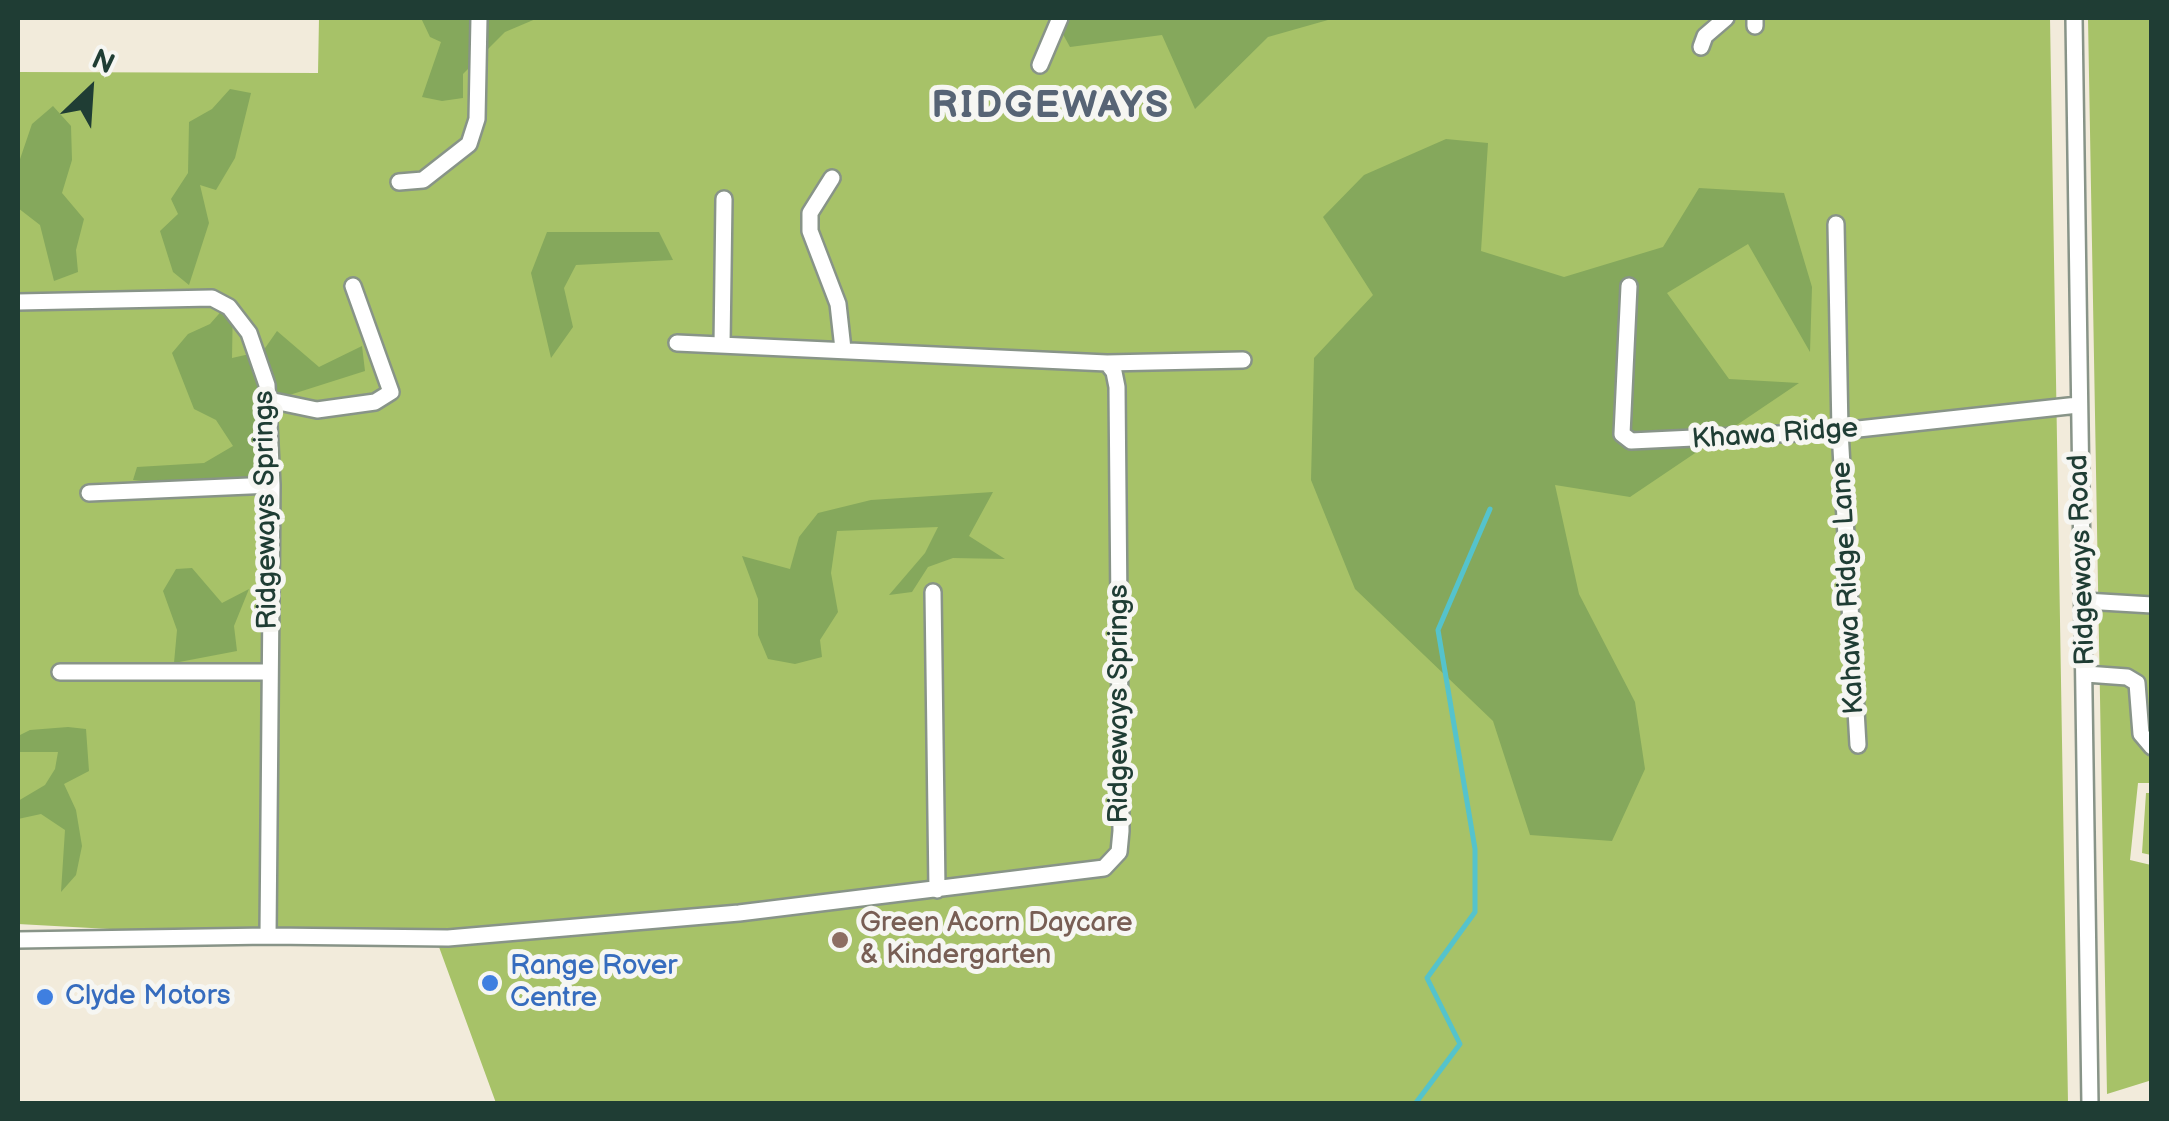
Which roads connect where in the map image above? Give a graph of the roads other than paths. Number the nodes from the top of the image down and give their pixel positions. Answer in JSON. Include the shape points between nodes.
{"nodes":[{"id":1,"x":479,"y":18,"type":"edge"},
{"id":2,"x":1060,"y":18,"type":"edge"},
{"id":3,"x":1726,"y":18,"type":"edge"},
{"id":4,"x":2074,"y":18,"type":"edge"},
{"id":5,"x":1701,"y":47,"type":"dead end"},
{"id":6,"x":1040,"y":65,"type":"dead end"},
{"id":7,"x":832,"y":178,"type":"dead end"},
{"id":8,"x":399,"y":182,"type":"dead end"},
{"id":9,"x":724,"y":198,"type":"dead end"},
{"id":10,"x":1836,"y":224,"type":"dead end"},
{"id":11,"x":353,"y":286,"type":"dead end"},
{"id":12,"x":1629,"y":286,"type":"dead end"},
{"id":13,"x":18,"y":302,"type":"edge"},
{"id":14,"x":677,"y":343,"type":"dead end"},
{"id":15,"x":722,"y":346,"type":"junction"},
{"id":16,"x":844,"y":350,"type":"junction"},
{"id":17,"x":1244,"y":360,"type":"dead end"},
{"id":18,"x":1106,"y":363,"type":"junction"},
{"id":19,"x":270,"y":400,"type":"junction"},
{"id":20,"x":2078,"y":405,"type":"junction"},
{"id":21,"x":1840,"y":431,"type":"junction"},
{"id":22,"x":272,"y":485,"type":"junction"},
{"id":23,"x":90,"y":493,"type":"dead end"},
{"id":24,"x":933,"y":592,"type":"dead end"},
{"id":25,"x":2085,"y":600,"type":"junction"},
{"id":26,"x":2152,"y":605,"type":"edge"},
{"id":27,"x":60,"y":672,"type":"dead end"},
{"id":28,"x":268,"y":672,"type":"junction"},
{"id":29,"x":2086,"y":674,"type":"junction"},
{"id":30,"x":1858,"y":745,"type":"dead end"},
{"id":31,"x":2152,"y":747,"type":"edge"},
{"id":32,"x":937,"y":890,"type":"junction"},
{"id":33,"x":268,"y":936,"type":"junction"},
{"id":34,"x":18,"y":940,"type":"edge"},
{"id":35,"x":2090,"y":1104,"type":"edge"}],
"edges":[{"from":1,"to":8,"type":"street","via":[[470,144],[423,180]]},
{"from":2,"to":6,"type":"street"},
{"from":3,"to":5,"type":"street"},
{"from":4,"to":20,"type":"street","name":"Ridgeways Road"},
{"from":7,"to":16,"type":"street","via":[[810,213],[810,232],[838,304]]},
{"from":9,"to":15,"type":"street"},
{"from":10,"to":21,"type":"street","name":"Kahawa Ridge Lane"},
{"from":11,"to":19,"type":"street","via":[[391,392],[376,402],[317,410]]},
{"from":12,"to":21,"type":"street","name":"Khawa Ridge","via":[[1622,434],[1631,441]]},
{"from":13,"to":19,"type":"street","name":"Ridgeways Springs","via":[[219,300],[248,333]]},
{"from":14,"to":15,"type":"street"},
{"from":15,"to":16,"type":"street"},
{"from":16,"to":18,"type":"street"},
{"from":17,"to":18,"type":"street"},
{"from":18,"to":32,"type":"street","name":"Ridgeways Springs","via":[[1117,387],[1119,852],[1089,874]]},
{"from":19,"to":22,"type":"street","name":"Ridgeways Springs"},
{"from":20,"to":21,"type":"street","name":"Khawa Ridge"},
{"from":20,"to":25,"type":"street","name":"Ridgeways Road"},
{"from":21,"to":30,"type":"street","name":"Kahawa Ridge Lane"},
{"from":22,"to":23,"type":"street"},
{"from":22,"to":28,"type":"street","name":"Ridgeways Springs"},
{"from":24,"to":32,"type":"street"},
{"from":25,"to":26,"type":"street"},
{"from":25,"to":29,"type":"street","name":"Ridgeways Road"},
{"from":27,"to":28,"type":"street"},
{"from":28,"to":33,"type":"street","name":"Ridgeways Springs"},
{"from":29,"to":31,"type":"street","via":[[2137,683],[2142,734]]},
{"from":29,"to":35,"type":"street","name":"Ridgeways Road"},
{"from":32,"to":33,"type":"street","name":"Ridgeways Springs","via":[[448,938]]},
{"from":33,"to":34,"type":"street","name":"Ridgeways Springs"}]}
